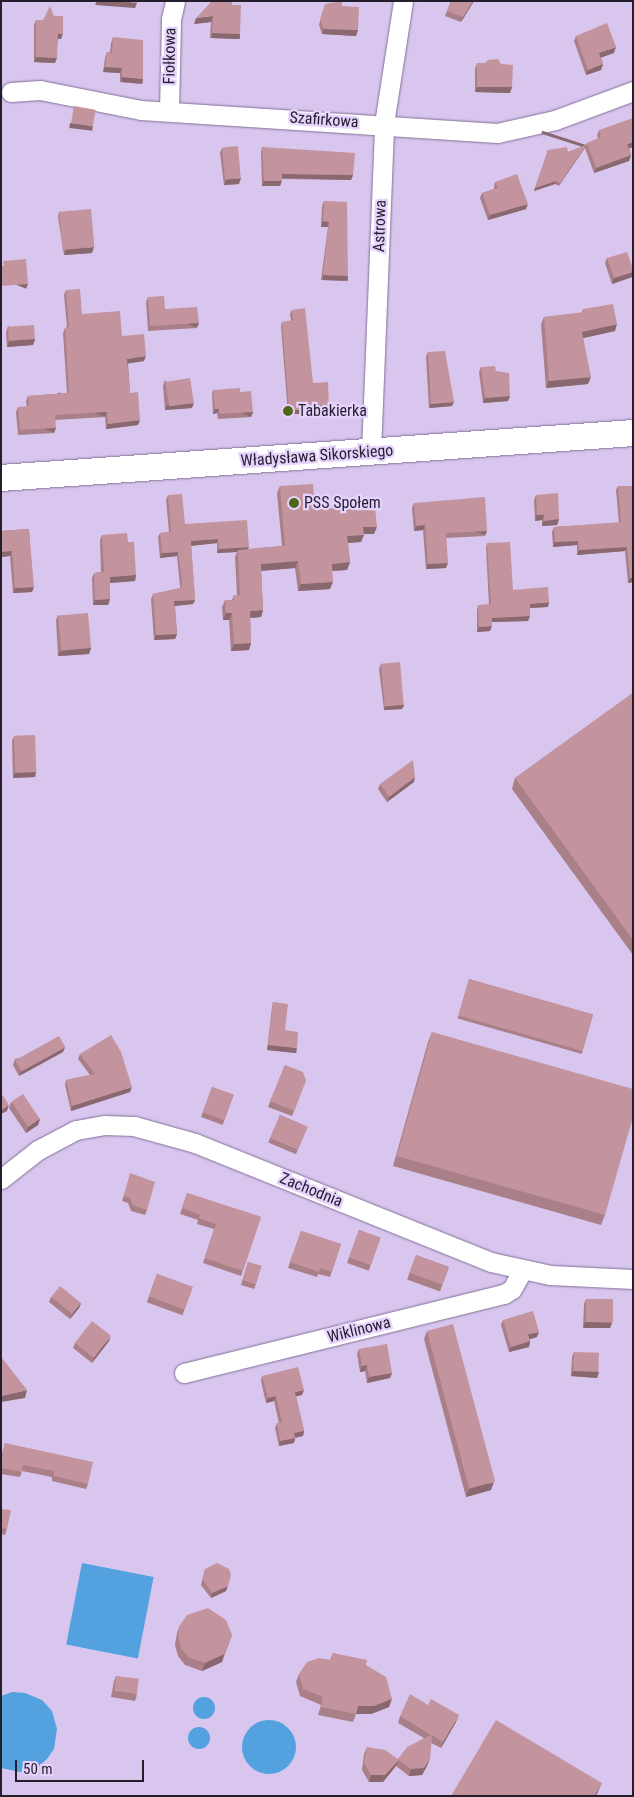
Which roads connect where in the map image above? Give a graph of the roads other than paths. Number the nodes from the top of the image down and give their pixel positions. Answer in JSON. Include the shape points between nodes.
{"nodes":[{"id":1,"x":175,"y":1,"type":"edge"},
{"id":2,"x":402,"y":1,"type":"edge"},
{"id":3,"x":633,"y":91,"type":"edge"},
{"id":4,"x":11,"y":92,"type":"dead end"},
{"id":5,"x":169,"y":110,"type":"junction"},
{"id":6,"x":384,"y":124,"type":"junction"},
{"id":7,"x":633,"y":433,"type":"edge"},
{"id":8,"x":371,"y":452,"type":"junction"},
{"id":9,"x":1,"y":478,"type":"edge"},
{"id":10,"x":1,"y":1179,"type":"edge"},
{"id":11,"x":522,"y":1271,"type":"junction"},
{"id":12,"x":633,"y":1279,"type":"edge"},
{"id":13,"x":184,"y":1373,"type":"dead end"}],
"edges":[{"from":1,"to":5,"type":"street","name":"Fiołkowa","via":[[171,19]]},
{"from":2,"to":6,"type":"street","name":"Astrowa"},
{"from":3,"to":6,"type":"street","name":"Szafirkowa","via":[[555,120],[497,133]]},
{"from":4,"to":5,"type":"street","name":"Szafirkowa","via":[[40,90],[141,110]]},
{"from":5,"to":6,"type":"street","name":"Szafirkowa"},
{"from":6,"to":8,"type":"street","name":"Astrowa"},
{"from":7,"to":8,"type":"main road","name":"Władysława Sikorskiego"},
{"from":8,"to":9,"type":"main road","name":"Władysława Sikorskiego"},
{"from":10,"to":11,"type":"street","name":"Zachodnia","via":[[38,1150],[76,1130],[134,1126],[195,1143],[476,1257]]},
{"from":11,"to":12,"type":"street","name":"Zachodnia"},
{"from":11,"to":13,"type":"street","name":"Wiklinowa","via":[[512,1289],[504,1294]]}]}
